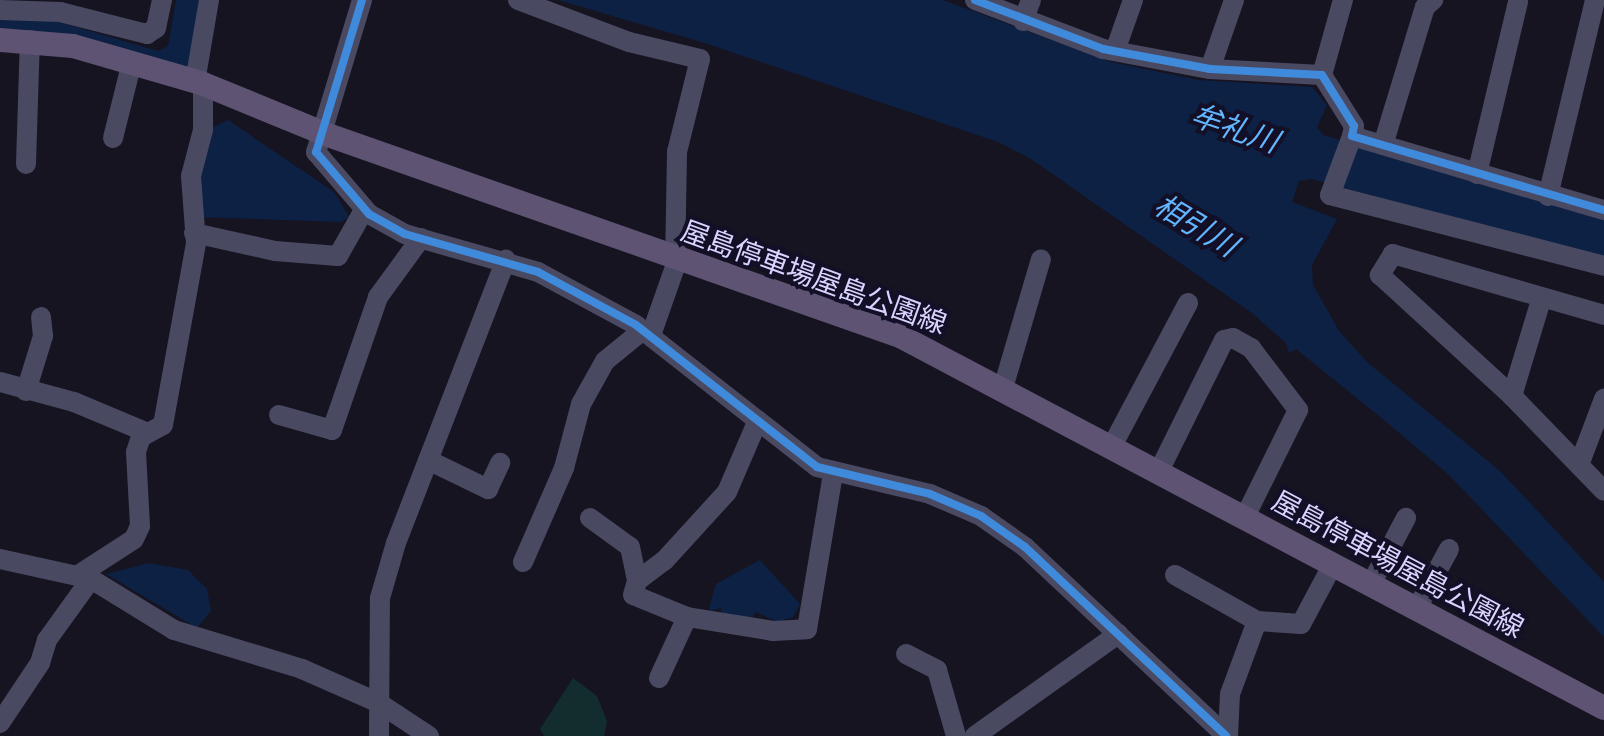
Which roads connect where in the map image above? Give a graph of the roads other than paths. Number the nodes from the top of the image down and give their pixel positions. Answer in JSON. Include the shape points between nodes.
{"nodes":[{"id":1,"x":162,"y":0,"type":"edge"},
{"id":2,"x":209,"y":0,"type":"edge"},
{"id":3,"x":362,"y":0,"type":"edge"},
{"id":4,"x":518,"y":0,"type":"edge"},
{"id":5,"x":975,"y":0,"type":"edge"},
{"id":6,"x":1031,"y":0,"type":"edge"},
{"id":7,"x":1133,"y":0,"type":"edge"},
{"id":8,"x":1234,"y":0,"type":"edge"},
{"id":9,"x":1343,"y":0,"type":"edge"},
{"id":10,"x":1433,"y":0,"type":"edge"},
{"id":11,"x":1595,"y":0,"type":"edge"},
{"id":12,"x":1515,"y":1,"type":"edge"},
{"id":13,"x":0,"y":10,"type":"edge"},
{"id":14,"x":1023,"y":21,"type":"junction"},
{"id":15,"x":0,"y":40,"type":"edge"},
{"id":16,"x":30,"y":40,"type":"junction"},
{"id":17,"x":1115,"y":51,"type":"junction"},
{"id":18,"x":132,"y":62,"type":"junction"},
{"id":19,"x":1210,"y":69,"type":"junction"},
{"id":20,"x":1322,"y":75,"type":"junction"},
{"id":21,"x":199,"y":83,"type":"junction"},
{"id":22,"x":322,"y":132,"type":"junction"},
{"id":23,"x":1352,"y":136,"type":"junction"},
{"id":24,"x":113,"y":138,"type":"dead end"},
{"id":25,"x":1383,"y":145,"type":"junction"},
{"id":26,"x":26,"y":164,"type":"dead end"},
{"id":27,"x":1477,"y":174,"type":"junction"},
{"id":28,"x":1548,"y":196,"type":"junction"},
{"id":29,"x":364,"y":210,"type":"junction"},
{"id":30,"x":1604,"y":210,"type":"edge"},
{"id":31,"x":194,"y":233,"type":"junction"},
{"id":32,"x":421,"y":238,"type":"junction"},
{"id":33,"x":675,"y":257,"type":"junction"},
{"id":34,"x":1041,"y":259,"type":"dead end"},
{"id":35,"x":506,"y":260,"type":"junction"},
{"id":36,"x":1604,"y":266,"type":"edge"},
{"id":37,"x":1541,"y":300,"type":"junction"},
{"id":38,"x":1188,"y":303,"type":"dead end"},
{"id":39,"x":1604,"y":315,"type":"edge"},
{"id":40,"x":41,"y":317,"type":"dead end"},
{"id":41,"x":647,"y":332,"type":"junction"},
{"id":42,"x":0,"y":382,"type":"edge"},
{"id":43,"x":1003,"y":388,"type":"junction"},
{"id":44,"x":26,"y":391,"type":"junction"},
{"id":45,"x":1512,"y":396,"type":"junction"},
{"id":46,"x":1604,"y":399,"type":"edge"},
{"id":47,"x":279,"y":415,"type":"dead end"},
{"id":48,"x":758,"y":420,"type":"junction"},
{"id":49,"x":148,"y":433,"type":"junction"},
{"id":50,"x":1112,"y":446,"type":"junction"},
{"id":51,"x":428,"y":460,"type":"junction"},
{"id":52,"x":500,"y":463,"type":"dead end"},
{"id":53,"x":1579,"y":465,"type":"junction"},
{"id":54,"x":1159,"y":471,"type":"junction"},
{"id":55,"x":833,"y":474,"type":"junction"},
{"id":56,"x":1604,"y":491,"type":"edge"},
{"id":57,"x":1245,"y":517,"type":"junction"},
{"id":58,"x":590,"y":518,"type":"dead end"},
{"id":59,"x":1406,"y":518,"type":"dead end"},
{"id":60,"x":1449,"y":549,"type":"dead end"},
{"id":61,"x":0,"y":559,"type":"edge"},
{"id":62,"x":523,"y":562,"type":"dead end"},
{"id":63,"x":1333,"y":564,"type":"junction"},
{"id":64,"x":1175,"y":575,"type":"dead end"},
{"id":65,"x":85,"y":576,"type":"junction"},
{"id":66,"x":637,"y":581,"type":"junction"},
{"id":67,"x":1371,"y":584,"type":"junction"},
{"id":68,"x":1417,"y":608,"type":"junction"},
{"id":69,"x":687,"y":617,"type":"junction"},
{"id":70,"x":1257,"y":621,"type":"junction"},
{"id":71,"x":1118,"y":634,"type":"junction"},
{"id":72,"x":906,"y":654,"type":"dead end"},
{"id":73,"x":659,"y":678,"type":"dead end"},
{"id":74,"x":379,"y":703,"type":"junction"},
{"id":75,"x":1604,"y":708,"type":"edge"},
{"id":76,"x":0,"y":723,"type":"edge"},
{"id":77,"x":379,"y":736,"type":"edge"},
{"id":78,"x":429,"y":736,"type":"edge"},
{"id":79,"x":956,"y":736,"type":"edge"},
{"id":80,"x":975,"y":736,"type":"edge"},
{"id":81,"x":1227,"y":736,"type":"edge"}],
"edges":[{"from":1,"to":13,"type":"street","via":[[156,28],[147,34],[60,12]]},
{"from":2,"to":21,"type":"street"},
{"from":3,"to":22,"type":"street"},
{"from":4,"to":33,"type":"street","via":[[629,42],[700,59],[677,152]]},
{"from":5,"to":14,"type":"street"},
{"from":6,"to":14,"type":"street"},
{"from":7,"to":17,"type":"street"},
{"from":8,"to":19,"type":"street"},
{"from":9,"to":20,"type":"street"},
{"from":10,"to":25,"type":"street","via":[[1425,7]]},
{"from":11,"to":28,"type":"street"},
{"from":12,"to":27,"type":"street"},
{"from":14,"to":17,"type":"street"},
{"from":15,"to":16,"type":"main road","name":"屋島停車場屋島公園線"},
{"from":16,"to":18,"type":"main road","name":"屋島停車場屋島公園線"},
{"from":16,"to":26,"type":"street"},
{"from":17,"to":19,"type":"street"},
{"from":18,"to":21,"type":"main road","name":"屋島停車場屋島公園線"},
{"from":18,"to":24,"type":"street"},
{"from":19,"to":20,"type":"street"},
{"from":20,"to":23,"type":"street","via":[[1354,126]]},
{"from":21,"to":22,"type":"main road","name":"屋島停車場屋島公園線"},
{"from":21,"to":31,"type":"street","via":[[203,130],[191,176]]},
{"from":22,"to":29,"type":"street","via":[[316,152]]},
{"from":22,"to":33,"type":"main road","name":"屋島停車場屋島公園線"},
{"from":23,"to":25,"type":"street"},
{"from":23,"to":36,"type":"street","via":[[1330,195]]},
{"from":25,"to":27,"type":"street"},
{"from":27,"to":28,"type":"street"},
{"from":28,"to":30,"type":"street"},
{"from":29,"to":31,"type":"street","via":[[338,256],[275,251]]},
{"from":29,"to":32,"type":"street","via":[[392,229]]},
{"from":31,"to":49,"type":"street","via":[[172,388],[163,425]]},
{"from":32,"to":35,"type":"street"},
{"from":32,"to":47,"type":"street","via":[[378,297],[332,430]]},
{"from":33,"to":41,"type":"street","via":[[659,324]]},
{"from":33,"to":43,"type":"main road","name":"屋島停車場屋島公園線","via":[[900,336]]},
{"from":34,"to":43,"type":"street"},
{"from":35,"to":41,"type":"street","via":[[558,282]]},
{"from":35,"to":51,"type":"street"},
{"from":37,"to":39,"type":"street"},
{"from":37,"to":45,"type":"street"},
{"from":37,"to":45,"type":"street","via":[[1393,254],[1380,275]]},
{"from":38,"to":50,"type":"street"},
{"from":40,"to":44,"type":"street","via":[[43,336]]},
{"from":41,"to":48,"type":"street"},
{"from":41,"to":62,"type":"street","via":[[605,361],[581,404],[564,468]]},
{"from":42,"to":44,"type":"street"},
{"from":43,"to":50,"type":"main road","name":"屋島停車場屋島公園線"},
{"from":44,"to":49,"type":"street","via":[[74,402]]},
{"from":45,"to":53,"type":"street"},
{"from":46,"to":53,"type":"street"},
{"from":48,"to":55,"type":"street","via":[[809,463]]},
{"from":48,"to":66,"type":"street","via":[[727,492],[664,561]]},
{"from":49,"to":65,"type":"street","via":[[136,452],[140,526],[134,539]]},
{"from":50,"to":54,"type":"main road","name":"屋島停車場屋島公園線"},
{"from":51,"to":52,"type":"street","via":[[488,489]]},
{"from":51,"to":74,"type":"street","via":[[380,598]]},
{"from":53,"to":56,"type":"street"},
{"from":54,"to":57,"type":"main road","name":"屋島停車場屋島公園線"},
{"from":54,"to":57,"type":"street","via":[[1224,340],[1233,338],[1251,348],[1298,410]]},
{"from":55,"to":69,"type":"street","via":[[807,629],[773,631]]},
{"from":55,"to":71,"type":"street","via":[[930,494],[981,516],[1025,547]]},
{"from":57,"to":63,"type":"main road","name":"屋島停車場屋島公園線"},
{"from":58,"to":66,"type":"street","via":[[630,547]]},
{"from":59,"to":67,"type":"street"},
{"from":60,"to":68,"type":"street"},
{"from":61,"to":65,"type":"street"},
{"from":63,"to":67,"type":"main road","name":"屋島停車場屋島公園線"},
{"from":63,"to":70,"type":"street","via":[[1301,624]]},
{"from":64,"to":70,"type":"street"},
{"from":65,"to":74,"type":"street","via":[[174,630],[302,669]]},
{"from":65,"to":76,"type":"street","via":[[47,640],[40,663]]},
{"from":66,"to":69,"type":"street","via":[[633,595]]},
{"from":67,"to":68,"type":"main road","name":"屋島停車場屋島公園線"},
{"from":68,"to":75,"type":"main road","name":"屋島停車場屋島公園線"},
{"from":69,"to":73,"type":"street"},
{"from":70,"to":81,"type":"street","via":[[1230,694]]},
{"from":71,"to":80,"type":"street"},
{"from":71,"to":81,"type":"street"},
{"from":72,"to":79,"type":"street","via":[[937,670]]},
{"from":74,"to":77,"type":"street"},
{"from":74,"to":78,"type":"street"}]}
